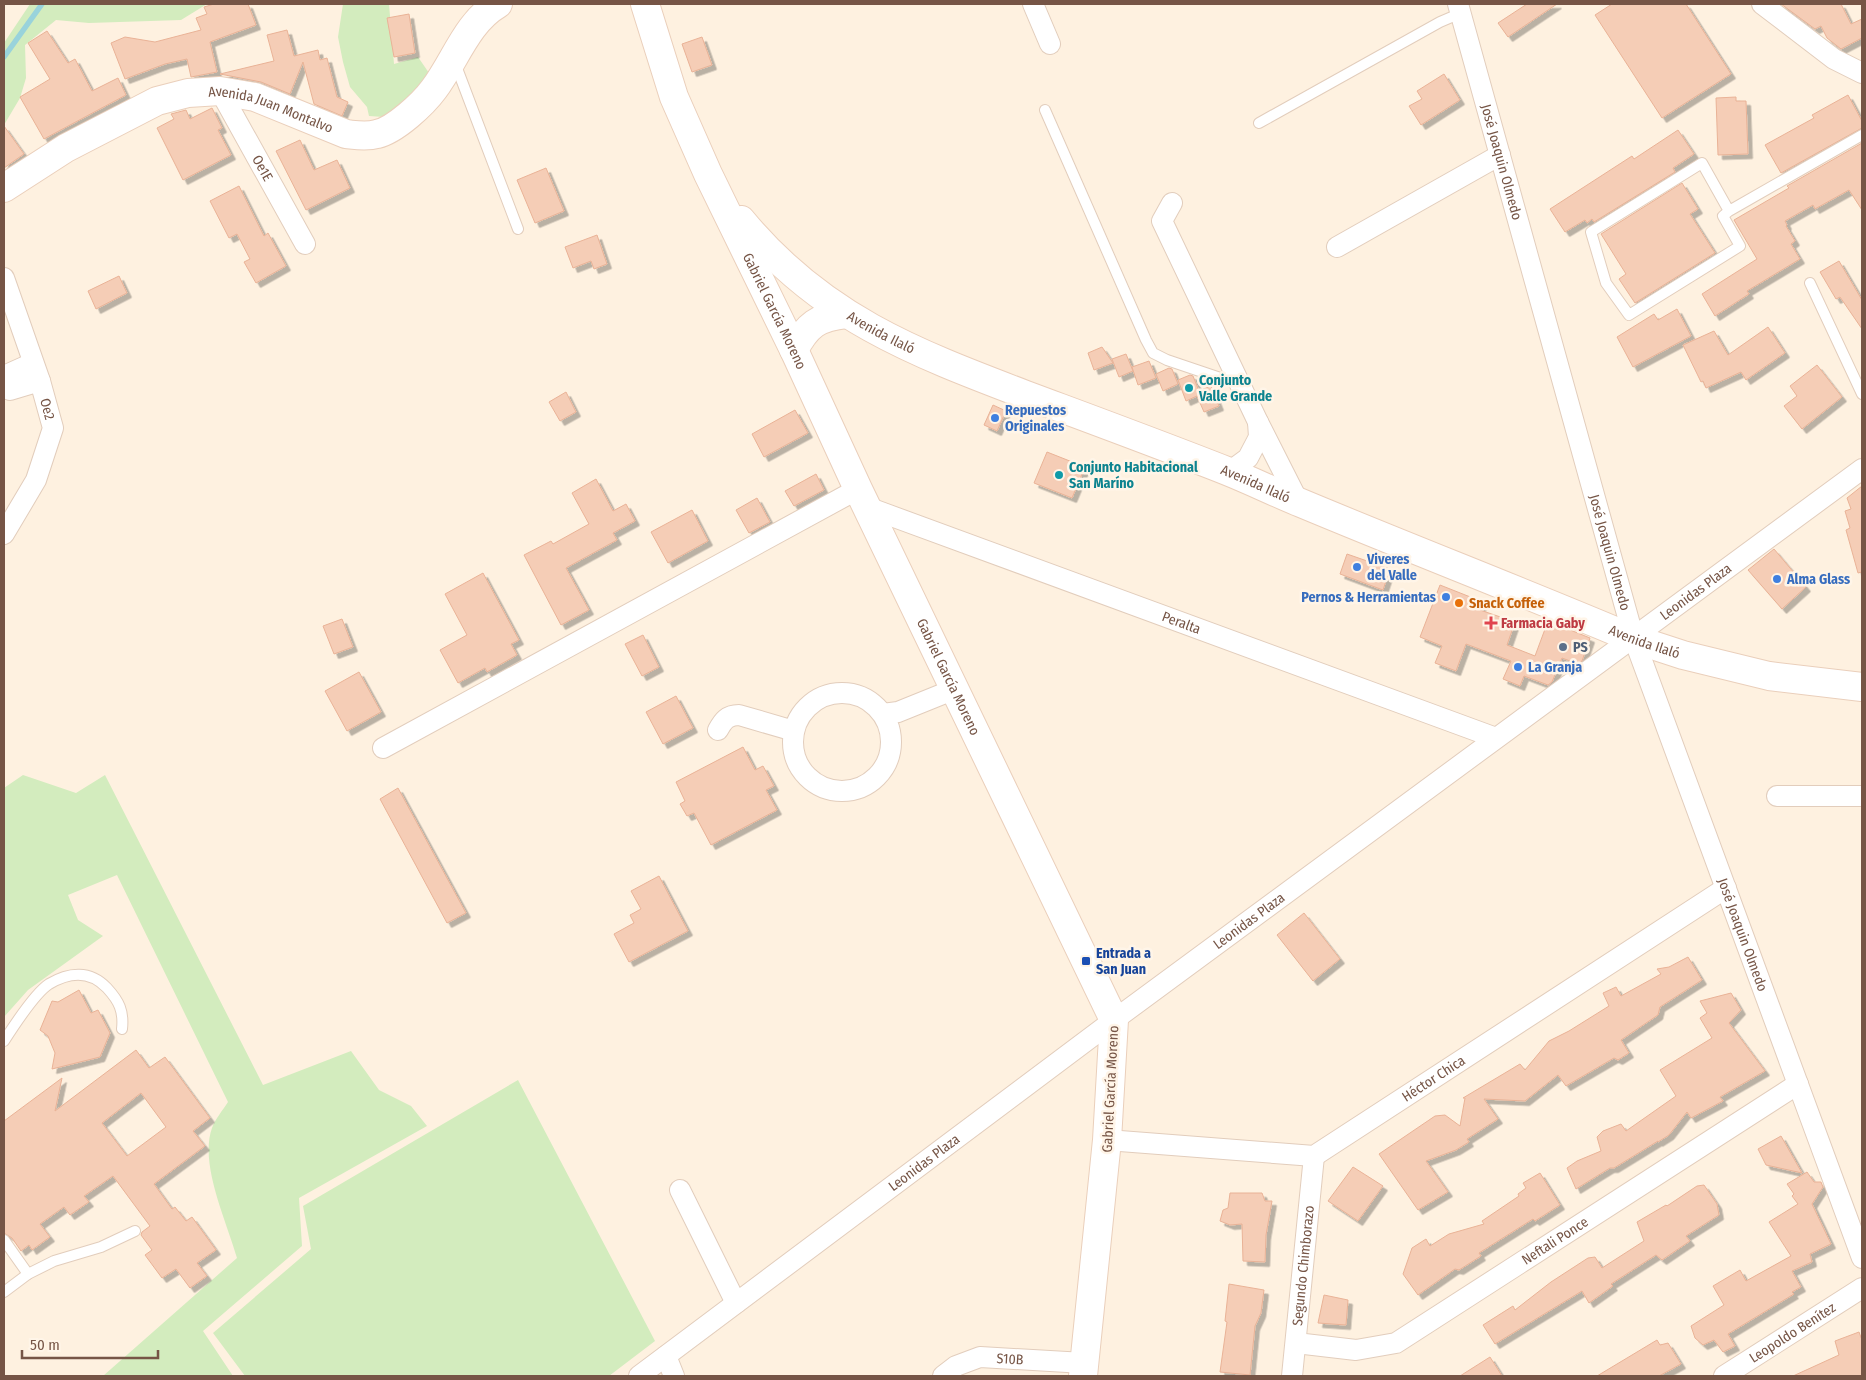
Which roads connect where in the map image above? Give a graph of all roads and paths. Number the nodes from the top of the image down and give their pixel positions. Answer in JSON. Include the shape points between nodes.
{"nodes":[{"id":1,"x":498,"y":4,"type":"edge"},
{"id":2,"x":645,"y":4,"type":"edge"},
{"id":3,"x":1033,"y":4,"type":"edge"},
{"id":4,"x":1762,"y":4,"type":"edge"},
{"id":5,"x":1460,"y":8,"type":"edge"},
{"id":6,"x":1050,"y":44,"type":"dead end"},
{"id":7,"x":453,"y":57,"type":"junction"},
{"id":8,"x":1862,"y":73,"type":"edge"},
{"id":9,"x":220,"y":91,"type":"junction"},
{"id":10,"x":1045,"y":110,"type":"dead end"},
{"id":11,"x":1258,"y":123,"type":"dead end"},
{"id":12,"x":1862,"y":135,"type":"edge"},
{"id":13,"x":1500,"y":155,"type":"junction"},
{"id":14,"x":708,"y":174,"type":"junction"},
{"id":15,"x":4,"y":188,"type":"edge"},
{"id":16,"x":1172,"y":203,"type":"dead end"},
{"id":17,"x":1729,"y":211,"type":"junction"},
{"id":18,"x":518,"y":229,"type":"dead end"},
{"id":19,"x":305,"y":244,"type":"dead end"},
{"id":20,"x":1337,"y":247,"type":"dead end"},
{"id":21,"x":4,"y":278,"type":"edge"},
{"id":22,"x":1810,"y":283,"type":"dead end"},
{"id":23,"x":846,"y":314,"type":"junction"},
{"id":24,"x":794,"y":350,"type":"junction"},
{"id":25,"x":37,"y":372,"type":"junction"},
{"id":26,"x":4,"y":376,"type":"edge"},
{"id":27,"x":1240,"y":385,"type":"junction"},
{"id":28,"x":4,"y":387,"type":"edge"},
{"id":29,"x":1862,"y":394,"type":"edge"},
{"id":30,"x":1258,"y":422,"type":"junction"},
{"id":31,"x":1862,"y":470,"type":"edge"},
{"id":32,"x":1229,"y":472,"type":"junction"},
{"id":33,"x":863,"y":498,"type":"junction"},
{"id":34,"x":1299,"y":503,"type":"junction"},
{"id":35,"x":4,"y":534,"type":"edge"},
{"id":36,"x":1634,"y":639,"type":"junction"},
{"id":37,"x":1862,"y":687,"type":"edge"},
{"id":38,"x":955,"y":689,"type":"junction"},
{"id":39,"x":883,"y":714,"type":"junction"},
{"id":40,"x":718,"y":730,"type":"dead end"},
{"id":41,"x":794,"y":732,"type":"junction"},
{"id":42,"x":1496,"y":738,"type":"junction"},
{"id":43,"x":383,"y":748,"type":"dead end"},
{"id":44,"x":1777,"y":796,"type":"dead end"},
{"id":45,"x":1862,"y":796,"type":"edge"},
{"id":46,"x":1726,"y":888,"type":"junction"},
{"id":47,"x":1114,"y":1020,"type":"junction"},
{"id":48,"x":122,"y":1029,"type":"dead end"},
{"id":49,"x":4,"y":1041,"type":"edge"},
{"id":50,"x":1798,"y":1084,"type":"junction"},
{"id":51,"x":1107,"y":1140,"type":"junction"},
{"id":52,"x":1314,"y":1156,"type":"junction"},
{"id":53,"x":680,"y":1190,"type":"dead end"},
{"id":54,"x":135,"y":1231,"type":"dead end"},
{"id":55,"x":4,"y":1240,"type":"edge"},
{"id":56,"x":1862,"y":1258,"type":"edge"},
{"id":57,"x":28,"y":1274,"type":"junction"},
{"id":58,"x":1862,"y":1288,"type":"edge"},
{"id":59,"x":4,"y":1292,"type":"edge"},
{"id":60,"x":736,"y":1304,"type":"junction"},
{"id":61,"x":1296,"y":1343,"type":"junction"},
{"id":62,"x":666,"y":1356,"type":"junction"},
{"id":63,"x":1084,"y":1370,"type":"edge"},
{"id":64,"x":639,"y":1376,"type":"edge"},
{"id":65,"x":674,"y":1376,"type":"edge"},
{"id":66,"x":943,"y":1376,"type":"edge"},
{"id":67,"x":1292,"y":1376,"type":"edge"},
{"id":68,"x":1724,"y":1376,"type":"edge"}],
"edges":[{"from":1,"to":7,"type":"street","name":"Avenida Juan Montalvo","via":[[482,17]]},
{"from":2,"to":14,"type":"street","name":"Gabriel García Moreno","via":[[674,97]]},
{"from":3,"to":6,"type":"street"},
{"from":4,"to":8,"type":"street","via":[[1834,59]]},
{"from":5,"to":11,"type":"lane"},
{"from":5,"to":13,"type":"street","name":"José Joaquin Olmedo"},
{"from":7,"to":9,"type":"street","name":"Avenida Juan Montalvo","via":[[434,90],[408,115],[378,134],[346,134],[254,97]]},
{"from":7,"to":18,"type":"lane"},
{"from":9,"to":15,"type":"street","name":"Avenida Juan Montalvo","via":[[188,93],[157,101],[66,148]]},
{"from":9,"to":19,"type":"street","name":"Oe1E"},
{"from":10,"to":27,"type":"lane","via":[[1154,353]]},
{"from":12,"to":17,"type":"lane"},
{"from":13,"to":20,"type":"street"},
{"from":13,"to":36,"type":"street","name":"José Joaquin Olmedo"},
{"from":14,"to":23,"type":"street","name":"Avenida Ilaló","via":[[756,237],[784,266]]},
{"from":14,"to":24,"type":"street","name":"Gabriel García Moreno"},
{"from":16,"to":27,"type":"street","via":[[1162,221]]},
{"from":17,"to":17,"type":"lane","via":[[1702,163],[1591,232],[1606,283],[1629,315],[1740,246],[1723,216]]},
{"from":21,"to":25,"type":"street","name":"Oe2"},
{"from":22,"to":29,"type":"lane"},
{"from":23,"to":24,"type":"street","via":[[814,323]]},
{"from":23,"to":32,"type":"street","name":"Avenida Ilaló","via":[[938,362]]},
{"from":24,"to":33,"type":"street","name":"Gabriel García Moreno"},
{"from":25,"to":26,"type":"street"},
{"from":25,"to":28,"type":"street","via":[[10,390]]},
{"from":25,"to":35,"type":"street","name":"Oe2","via":[[53,428],[36,480]]},
{"from":27,"to":30,"type":"street"},
{"from":30,"to":32,"type":"street","via":[[1259,438],[1248,458]]},
{"from":30,"to":34,"type":"street"},
{"from":31,"to":36,"type":"street","name":"Leonidas Plaza"},
{"from":32,"to":34,"type":"street","name":"Avenida Ilaló"},
{"from":33,"to":38,"type":"street","name":"Gabriel García Moreno"},
{"from":33,"to":42,"type":"street","name":"Peralta"},
{"from":33,"to":43,"type":"street"},
{"from":34,"to":36,"type":"street","name":"Avenida Ilaló","via":[[1557,611]]},
{"from":36,"to":37,"type":"street","name":"Avenida Ilaló","via":[[1769,676]]},
{"from":36,"to":42,"type":"street","name":"Leonidas Plaza","via":[[1553,691]]},
{"from":36,"to":46,"type":"street","name":"José Joaquin Olmedo"},
{"from":38,"to":39,"type":"street","via":[[898,712]]},
{"from":38,"to":47,"type":"street","name":"Gabriel García Moreno"},
{"from":39,"to":41,"type":"street","via":[[856,694],[839,693],[822,697],[808,707]]},
{"from":39,"to":41,"type":"street","via":[[890,730],[891,748],[886,764],[875,779],[860,788],[843,791],[826,788],[810,780],[796,758]]},
{"from":40,"to":41,"type":"street","via":[[725,718],[739,715]]},
{"from":42,"to":47,"type":"street","name":"Leonidas Plaza"},
{"from":44,"to":45,"type":"street"},
{"from":46,"to":50,"type":"street","name":"José Joaquin Olmedo"},
{"from":46,"to":52,"type":"street","name":"Héctor Chica"},
{"from":47,"to":51,"type":"street","name":"Gabriel García Moreno"},
{"from":47,"to":60,"type":"street","name":"Leonidas Plaza"},
{"from":48,"to":49,"type":"lane","via":[[120,1005],[114,996],[100,980],[74,973],[47,985],[23,1012]]},
{"from":50,"to":56,"type":"street","name":"José Joaquin Olmedo"},
{"from":50,"to":61,"type":"street","name":"Neftali Ponce","via":[[1396,1344],[1356,1350]]},
{"from":51,"to":52,"type":"street"},
{"from":51,"to":63,"type":"street","name":"Gabriel García Moreno"},
{"from":52,"to":61,"type":"street","name":"Segundo Chimborazo"},
{"from":53,"to":60,"type":"street"},
{"from":54,"to":57,"type":"lane"},
{"from":55,"to":57,"type":"lane"},
{"from":57,"to":59,"type":"lane"},
{"from":58,"to":68,"type":"street","name":"Leopoldo Benítez"},
{"from":60,"to":62,"type":"street","name":"Leonidas Plaza"},
{"from":61,"to":67,"type":"street","name":"Segundo Chimborazo"},
{"from":62,"to":64,"type":"street","name":"Leonidas Plaza"},
{"from":62,"to":65,"type":"street"},
{"from":63,"to":66,"type":"street","name":"S10B","via":[[980,1357],[956,1366]]}]}
